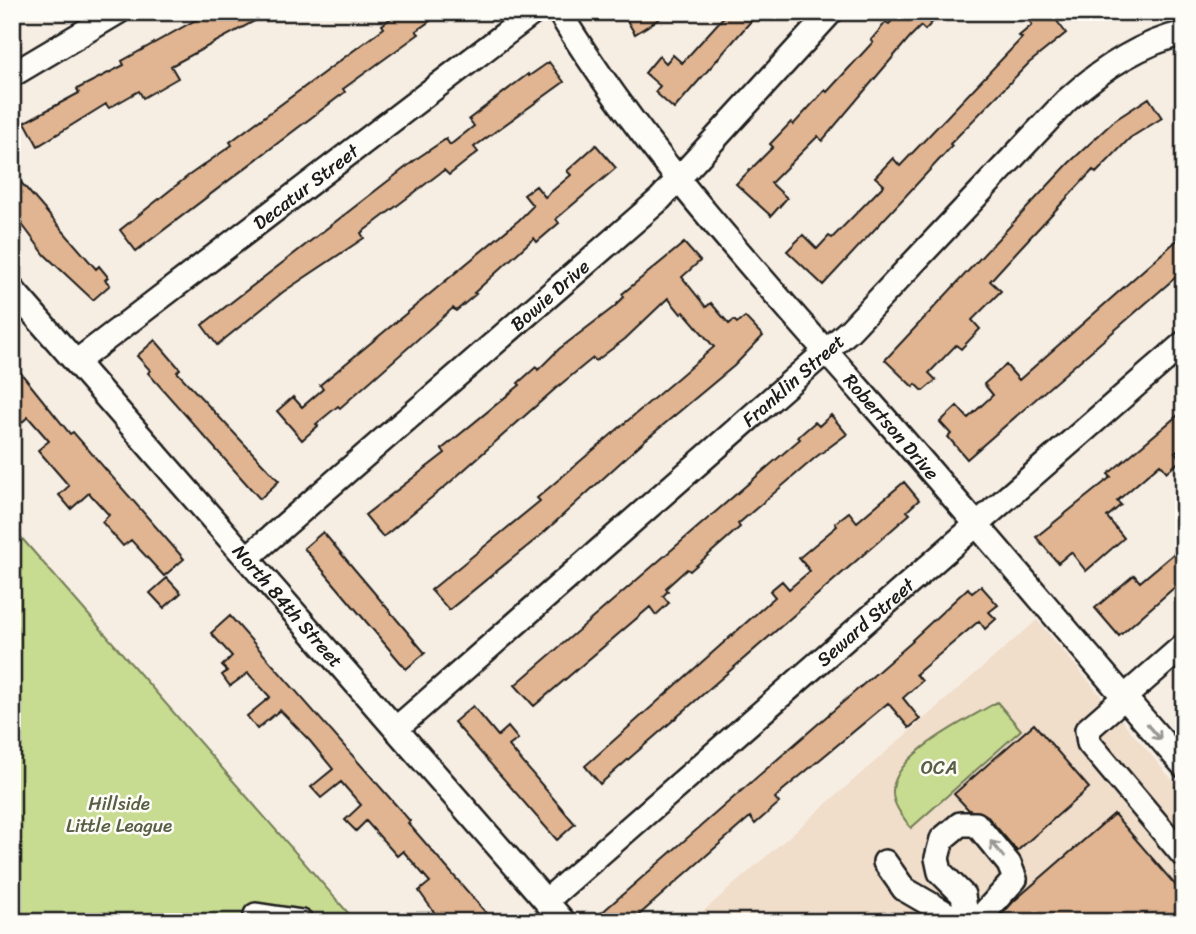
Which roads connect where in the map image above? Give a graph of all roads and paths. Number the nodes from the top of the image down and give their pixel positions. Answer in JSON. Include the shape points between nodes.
{"nodes":[{"id":1,"x":118,"y":12,"type":"edge"},
{"id":2,"x":534,"y":12,"type":"edge"},
{"id":3,"x":559,"y":12,"type":"edge"},
{"id":4,"x":831,"y":12,"type":"edge"},
{"id":5,"x":1184,"y":33,"type":"edge"},
{"id":6,"x":12,"y":75,"type":"edge"},
{"id":7,"x":677,"y":180,"type":"junction"},
{"id":8,"x":12,"y":289,"type":"edge"},
{"id":9,"x":1184,"y":343,"type":"edge"},
{"id":10,"x":826,"y":351,"type":"junction"},
{"id":11,"x":76,"y":362,"type":"junction"},
{"id":12,"x":977,"y":523,"type":"junction"},
{"id":13,"x":247,"y":558,"type":"junction"},
{"id":14,"x":1184,"y":645,"type":"edge"},
{"id":15,"x":1124,"y":698,"type":"junction"},
{"id":16,"x":397,"y":729,"type":"junction"},
{"id":17,"x":1184,"y":766,"type":"edge"},
{"id":18,"x":1184,"y":856,"type":"edge"},
{"id":19,"x":885,"y":862,"type":"dead end"},
{"id":20,"x":546,"y":901,"type":"junction"},
{"id":21,"x":256,"y":915,"type":"dead end"},
{"id":22,"x":302,"y":922,"type":"edge"},
{"id":23,"x":564,"y":922,"type":"edge"},
{"id":24,"x":961,"y":922,"type":"edge"},
{"id":25,"x":967,"y":922,"type":"edge"},
{"id":26,"x":976,"y":922,"type":"edge"}],
"edges":[{"from":1,"to":6,"type":"street"},
{"from":2,"to":11,"type":"street","name":"Decatur Street"},
{"from":3,"to":7,"type":"street","name":"Robertson Drive"},
{"from":4,"to":7,"type":"street","name":"Bowie Drive"},
{"from":5,"to":10,"type":"street","name":"Franklin Street","via":[[1124,57],[1074,93]]},
{"from":7,"to":10,"type":"street","name":"Robertson Drive"},
{"from":7,"to":13,"type":"street","name":"Bowie Drive","via":[[577,274]]},
{"from":8,"to":11,"type":"street","name":"North 84th Street"},
{"from":9,"to":12,"type":"street","name":"Seward Street"},
{"from":10,"to":12,"type":"street","name":"Robertson Drive"},
{"from":10,"to":16,"type":"street","name":"Franklin Street"},
{"from":11,"to":13,"type":"street","name":"North 84th Street"},
{"from":12,"to":15,"type":"street","name":"Robertson Drive"},
{"from":12,"to":20,"type":"street","name":"Seward Street"},
{"from":13,"to":16,"type":"street","name":"North 84th Street"},
{"from":14,"to":15,"type":"street"},
{"from":15,"to":17,"type":"street","name":"Robertson Drive","one_way":true},
{"from":15,"to":18,"type":"street","via":[[1087,730],[1089,743]]},
{"from":16,"to":20,"type":"street","name":"North 84th Street"},
{"from":19,"to":24,"type":"street","via":[[904,889]]},
{"from":20,"to":23,"type":"street","name":"North 84th Street"},
{"from":21,"to":22,"type":"street"},
{"from":26,"to":25,"type":"street","one_way":true,"via":[[1015,879],[1009,864],[976,824],[960,824],[942,839],[937,858],[940,872],[963,895]]}]}
